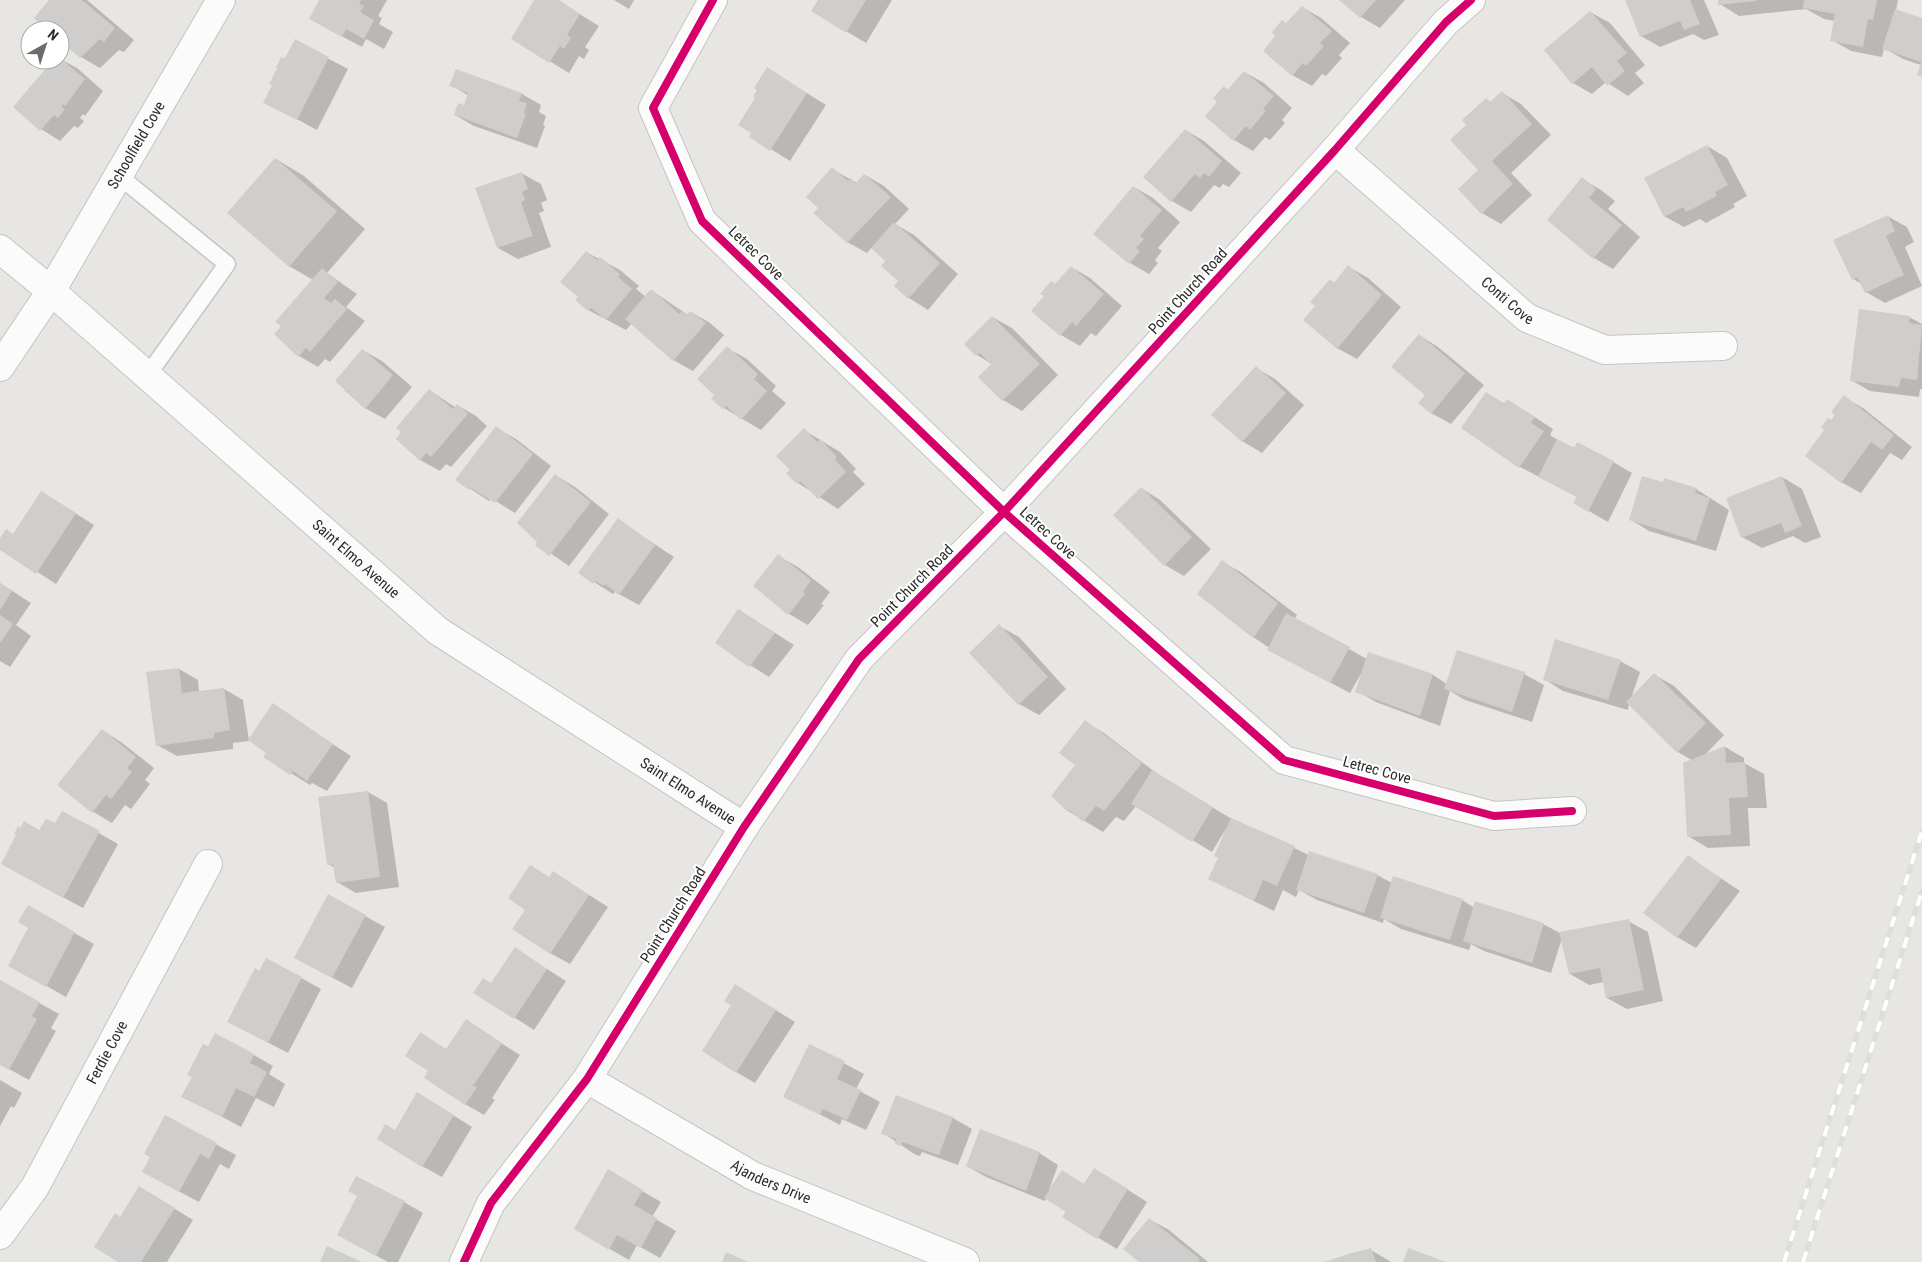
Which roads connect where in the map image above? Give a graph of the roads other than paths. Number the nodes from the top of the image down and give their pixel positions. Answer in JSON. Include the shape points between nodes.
{"nodes":[{"id":1,"x":221,"y":0,"type":"edge"},
{"id":2,"x":712,"y":0,"type":"edge"},
{"id":3,"x":1471,"y":0,"type":"edge"},
{"id":4,"x":1335,"y":150,"type":"junction"},
{"id":5,"x":119,"y":176,"type":"junction"},
{"id":6,"x":0,"y":250,"type":"edge"},
{"id":7,"x":50,"y":291,"type":"junction"},
{"id":8,"x":1723,"y":346,"type":"dead end"},
{"id":9,"x":0,"y":367,"type":"edge"},
{"id":10,"x":147,"y":376,"type":"junction"},
{"id":11,"x":1004,"y":512,"type":"junction"},
{"id":12,"x":1572,"y":811,"type":"dead end"},
{"id":13,"x":744,"y":827,"type":"junction"},
{"id":14,"x":208,"y":864,"type":"dead end"},
{"id":15,"x":587,"y":1079,"type":"junction"},
{"id":16,"x":0,"y":1235,"type":"edge"},
{"id":17,"x":464,"y":1262,"type":"edge"},
{"id":18,"x":965,"y":1262,"type":"edge"}],
"edges":[{"from":1,"to":5,"type":"street","name":"Schoolfield Cove"},
{"from":2,"to":11,"type":"street","name":"Letrec Cove","via":[[653,108],[702,221]]},
{"from":3,"to":4,"type":"street","name":"Point Church Road","via":[[1446,22]]},
{"from":4,"to":8,"type":"street","name":"Conti Cove","via":[[1527,318],[1606,350]]},
{"from":4,"to":11,"type":"street","name":"Point Church Road"},
{"from":5,"to":7,"type":"street","name":"Schoolfield Cove"},
{"from":5,"to":10,"type":"lane","via":[[228,264]]},
{"from":6,"to":7,"type":"street","name":"Saint Elmo Avenue"},
{"from":7,"to":9,"type":"street","name":"Schoolfield Cove"},
{"from":7,"to":10,"type":"street","name":"Saint Elmo Avenue"},
{"from":10,"to":13,"type":"street","name":"Saint Elmo Avenue","via":[[438,631]]},
{"from":11,"to":12,"type":"street","name":"Letrec Cove","via":[[1284,760],[1494,816]]},
{"from":11,"to":13,"type":"street","name":"Point Church Road","via":[[859,659]]},
{"from":13,"to":15,"type":"street","name":"Point Church Road"},
{"from":14,"to":16,"type":"street","name":"Ferdie Cove","via":[[35,1187]]},
{"from":15,"to":17,"type":"street","name":"Point Church Road","via":[[491,1203]]},
{"from":15,"to":18,"type":"street","name":"Ajanders Drive","via":[[753,1176]]}]}
